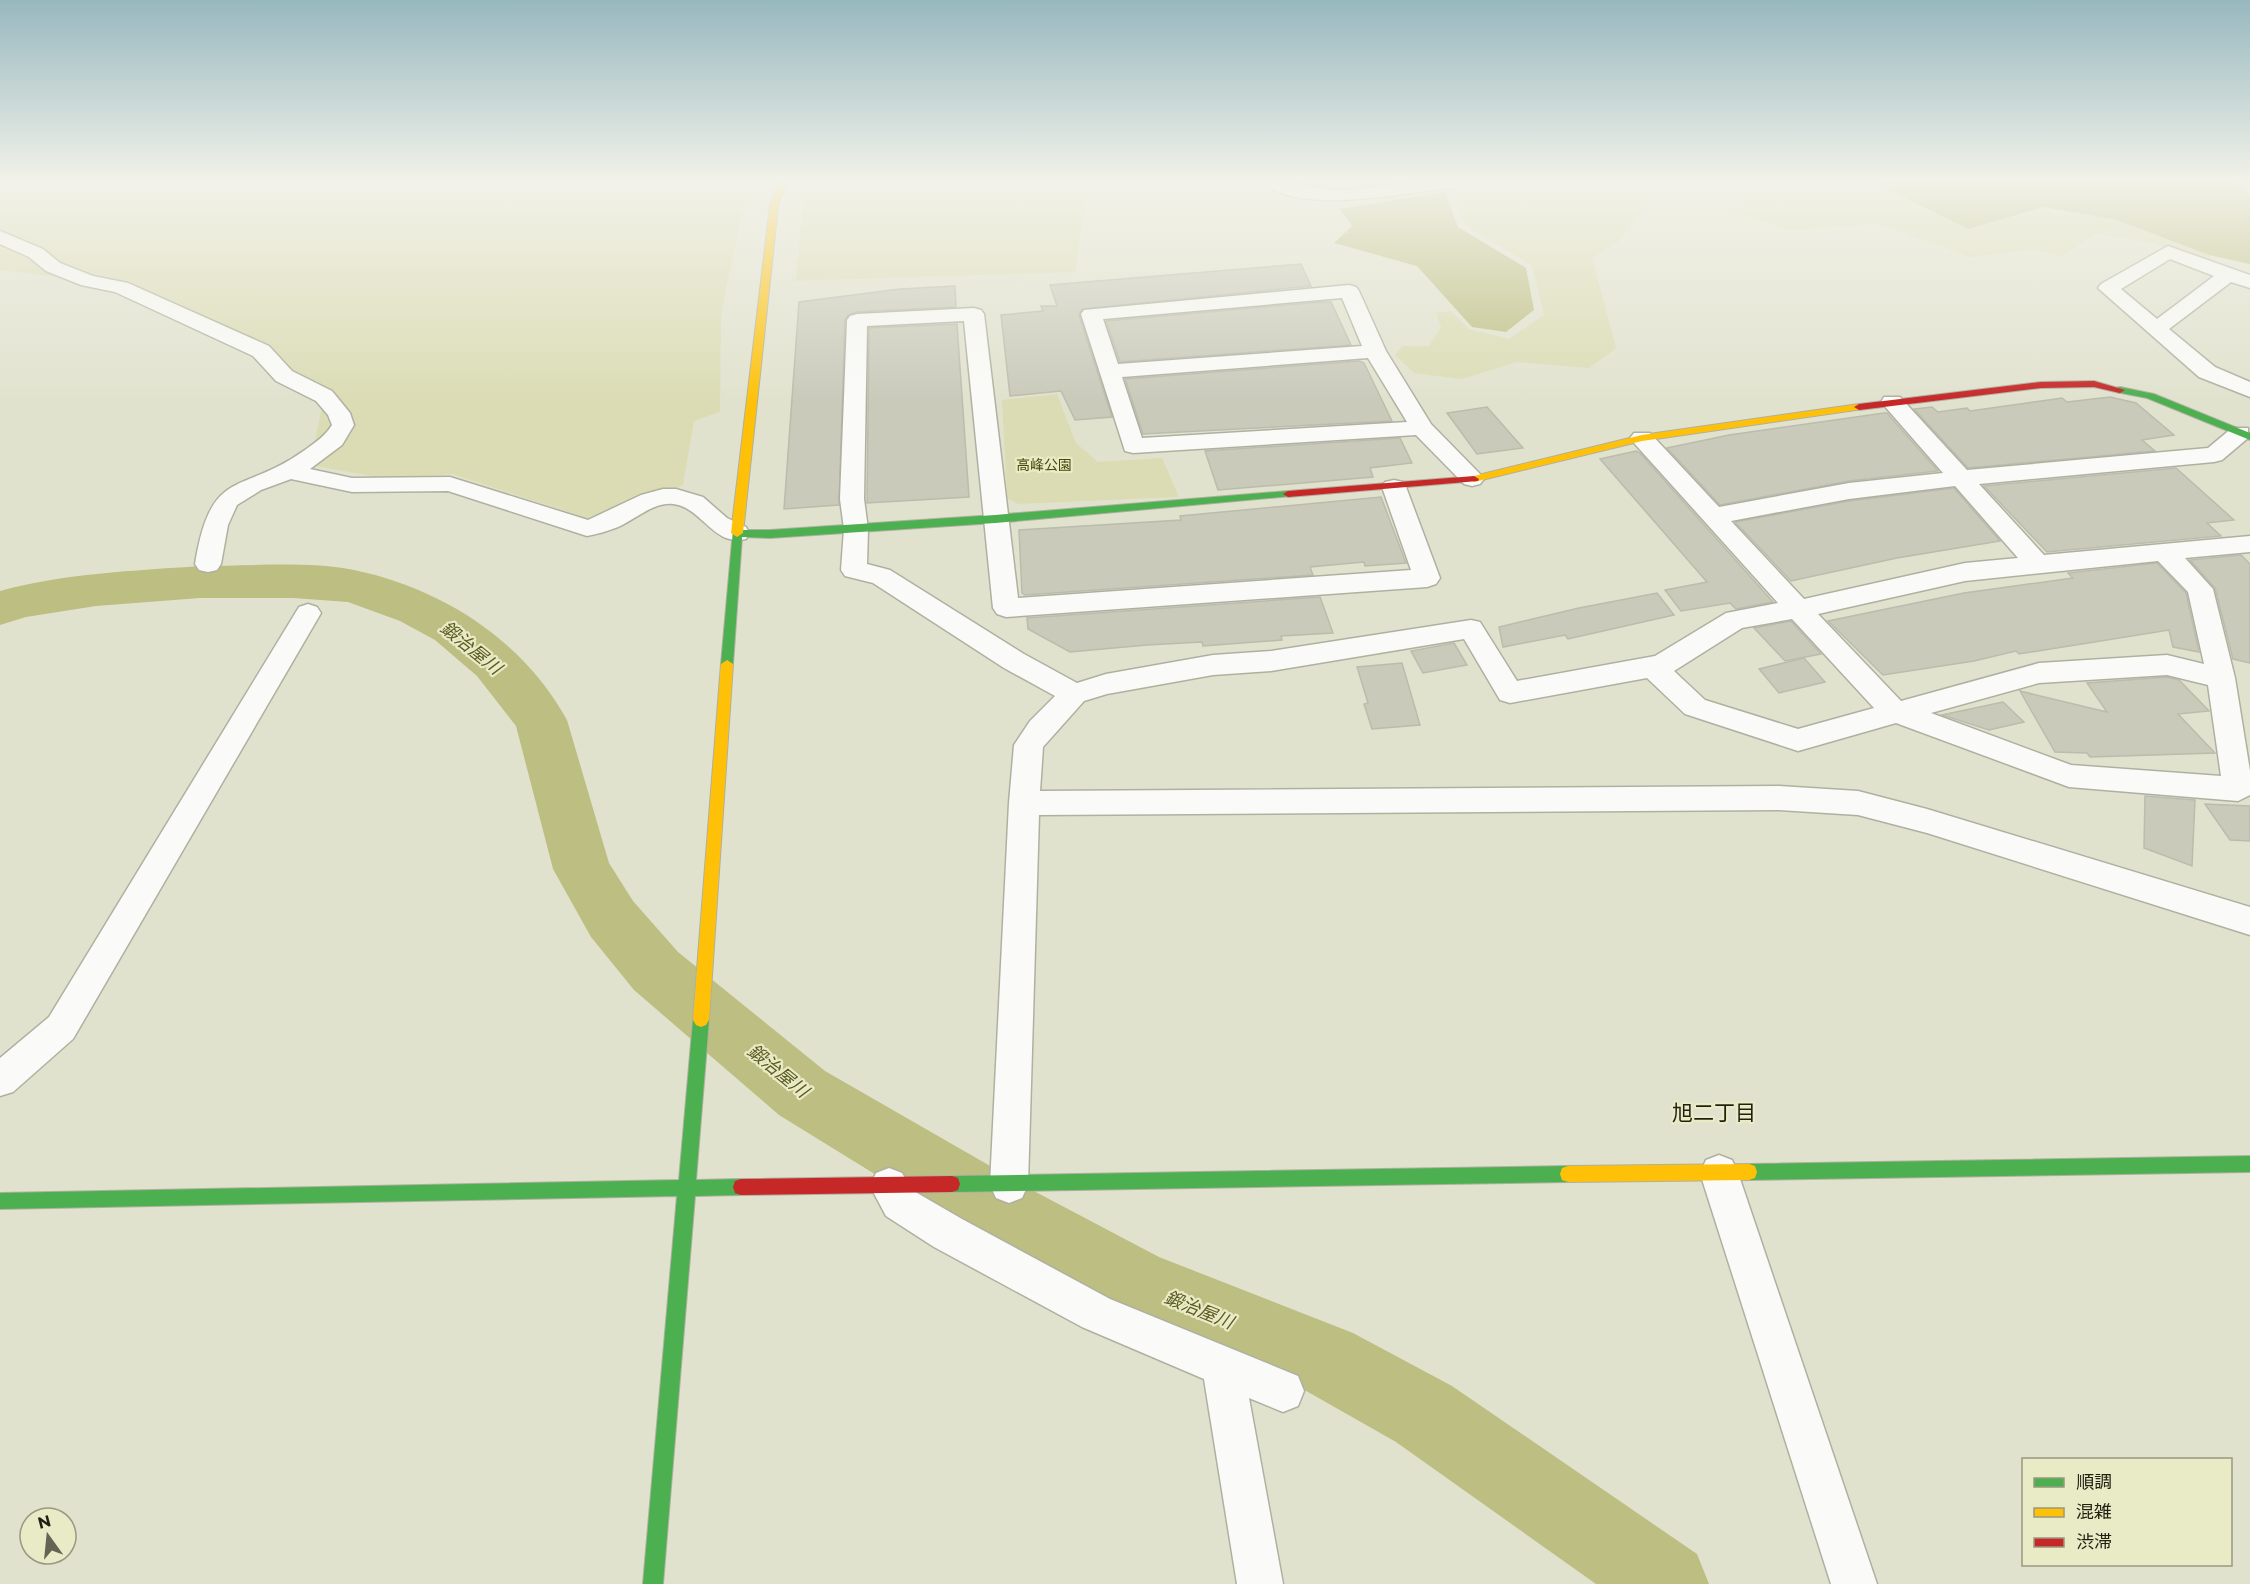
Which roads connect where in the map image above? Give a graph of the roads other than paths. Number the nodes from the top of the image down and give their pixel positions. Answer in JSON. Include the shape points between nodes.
{"nodes":[{"id":1,"x":38,"y":255,"type":"edge"},
{"id":2,"x":768,"y":255,"type":"edge"},
{"id":3,"x":2163,"y":255,"type":"edge"},
{"id":4,"x":2176,"y":255,"type":"edge"},
{"id":5,"x":2229,"y":274,"type":"junction"},
{"id":6,"x":2250,"y":282,"type":"edge"},
{"id":7,"x":2157,"y":329,"type":"junction"},
{"id":8,"x":1375,"y":351,"type":"junction"},
{"id":9,"x":1110,"y":371,"type":"junction"},
{"id":10,"x":2250,"y":390,"type":"edge"},
{"id":11,"x":1892,"y":402,"type":"junction"},
{"id":12,"x":1422,"y":428,"type":"junction"},
{"id":13,"x":2245,"y":435,"type":"edge"},
{"id":14,"x":1642,"y":438,"type":"junction"},
{"id":15,"x":290,"y":472,"type":"junction"},
{"id":16,"x":1961,"y":478,"type":"junction"},
{"id":17,"x":1472,"y":479,"type":"junction"},
{"id":18,"x":1394,"y":487,"type":"junction"},
{"id":19,"x":1714,"y":516,"type":"junction"},
{"id":20,"x":995,"y":519,"type":"junction"},
{"id":21,"x":856,"y":529,"type":"junction"},
{"id":22,"x":737,"y":533,"type":"junction"},
{"id":23,"x":2250,"y":544,"type":"edge"},
{"id":24,"x":2165,"y":553,"type":"junction"},
{"id":25,"x":208,"y":564,"type":"dead end"},
{"id":26,"x":2038,"y":564,"type":"junction"},
{"id":27,"x":1798,"y":609,"type":"junction"},
{"id":28,"x":308,"y":613,"type":"dead end"},
{"id":29,"x":1653,"y":667,"type":"junction"},
{"id":30,"x":2221,"y":678,"type":"junction"},
{"id":31,"x":1074,"y":694,"type":"junction"},
{"id":32,"x":1894,"y":711,"type":"junction"},
{"id":33,"x":1024,"y":802,"type":"junction"},
{"id":34,"x":2250,"y":921,"type":"edge"},
{"id":35,"x":0,"y":1080,"type":"edge"},
{"id":36,"x":2250,"y":1164,"type":"edge"},
{"id":37,"x":1719,"y":1173,"type":"junction"},
{"id":38,"x":1008,"y":1184,"type":"junction"},
{"id":39,"x":901,"y":1186,"type":"junction"},
{"id":40,"x":689,"y":1187,"type":"junction"},
{"id":41,"x":0,"y":1201,"type":"edge"},
{"id":42,"x":1223,"y":1366,"type":"junction"},
{"id":43,"x":1283,"y":1391,"type":"dead end"},
{"id":44,"x":653,"y":1584,"type":"edge"},
{"id":45,"x":1260,"y":1584,"type":"edge"},
{"id":46,"x":1854,"y":1584,"type":"edge"}],
"edges":[{"from":1,"to":15,"type":"street","via":[[53,267],[88,281],[121,287],[261,351],[284,376],[324,396],[339,413],[343,425],[334,440]]},
{"from":2,"to":22,"type":"street"},
{"from":3,"to":7,"type":"street","via":[[2108,288]]},
{"from":4,"to":5,"type":"street"},
{"from":5,"to":6,"type":"street"},
{"from":5,"to":7,"type":"street"},
{"from":7,"to":10,"type":"street","via":[[2207,372]]},
{"from":8,"to":9,"type":"street"},
{"from":8,"to":9,"type":"street","via":[[1349,291],[1091,314]]},
{"from":8,"to":12,"type":"street"},
{"from":9,"to":12,"type":"street","via":[[1133,446]]},
{"from":11,"to":13,"type":"street","via":[[2041,385],[2094,384],[2150,396]]},
{"from":11,"to":14,"type":"street"},
{"from":11,"to":16,"type":"street"},
{"from":12,"to":17,"type":"street"},
{"from":13,"to":16,"type":"street","via":[[2214,455]]},
{"from":14,"to":17,"type":"street"},
{"from":14,"to":19,"type":"street"},
{"from":15,"to":22,"type":"street","via":[[352,485],[450,484],[587,528],[601,526],[631,507],[669,496],[691,501]]},
{"from":15,"to":25,"type":"street","via":[[256,481],[230,495],[212,534]]},
{"from":16,"to":19,"type":"street","via":[[1849,491]]},
{"from":16,"to":26,"type":"street"},
{"from":17,"to":18,"type":"street"},
{"from":18,"to":20,"type":"street"},
{"from":18,"to":20,"type":"street","via":[[1427,578],[1006,608]]},
{"from":19,"to":27,"type":"street"},
{"from":20,"to":21,"type":"street"},
{"from":20,"to":21,"type":"street","via":[[974,314],[857,320],[852,499]]},
{"from":21,"to":22,"type":"street"},
{"from":21,"to":31,"type":"street","via":[[854,570],[881,576],[1014,661]]},
{"from":22,"to":40,"type":"street"},
{"from":23,"to":24,"type":"street"},
{"from":24,"to":26,"type":"street"},
{"from":24,"to":30,"type":"street","via":[[2200,590]]},
{"from":26,"to":27,"type":"street","via":[[1965,572]]},
{"from":27,"to":29,"type":"street","via":[[1736,620]]},
{"from":27,"to":32,"type":"street"},
{"from":28,"to":35,"type":"street","via":[[61,1028]]},
{"from":29,"to":31,"type":"street","via":[[1510,693],[1471,629],[1271,661],[1213,665],[1106,684]]},
{"from":29,"to":32,"type":"street","via":[[1695,707],[1798,740]]},
{"from":30,"to":32,"type":"street","via":[[2167,665],[2039,673]]},
{"from":30,"to":32,"type":"street","via":[[2238,789],[2069,776]]},
{"from":31,"to":33,"type":"street","via":[[1029,745]]},
{"from":33,"to":34,"type":"street","via":[[1779,798],[1858,802]]},
{"from":33,"to":38,"type":"street"},
{"from":36,"to":37,"type":"street"},
{"from":37,"to":38,"type":"street"},
{"from":37,"to":46,"type":"street"},
{"from":38,"to":39,"type":"street"},
{"from":39,"to":40,"type":"street"},
{"from":39,"to":42,"type":"street","via":[[898,1203],[908,1209],[1086,1308]]},
{"from":40,"to":41,"type":"street"},
{"from":40,"to":44,"type":"street"},
{"from":42,"to":43,"type":"street"},
{"from":42,"to":45,"type":"street"}]}
